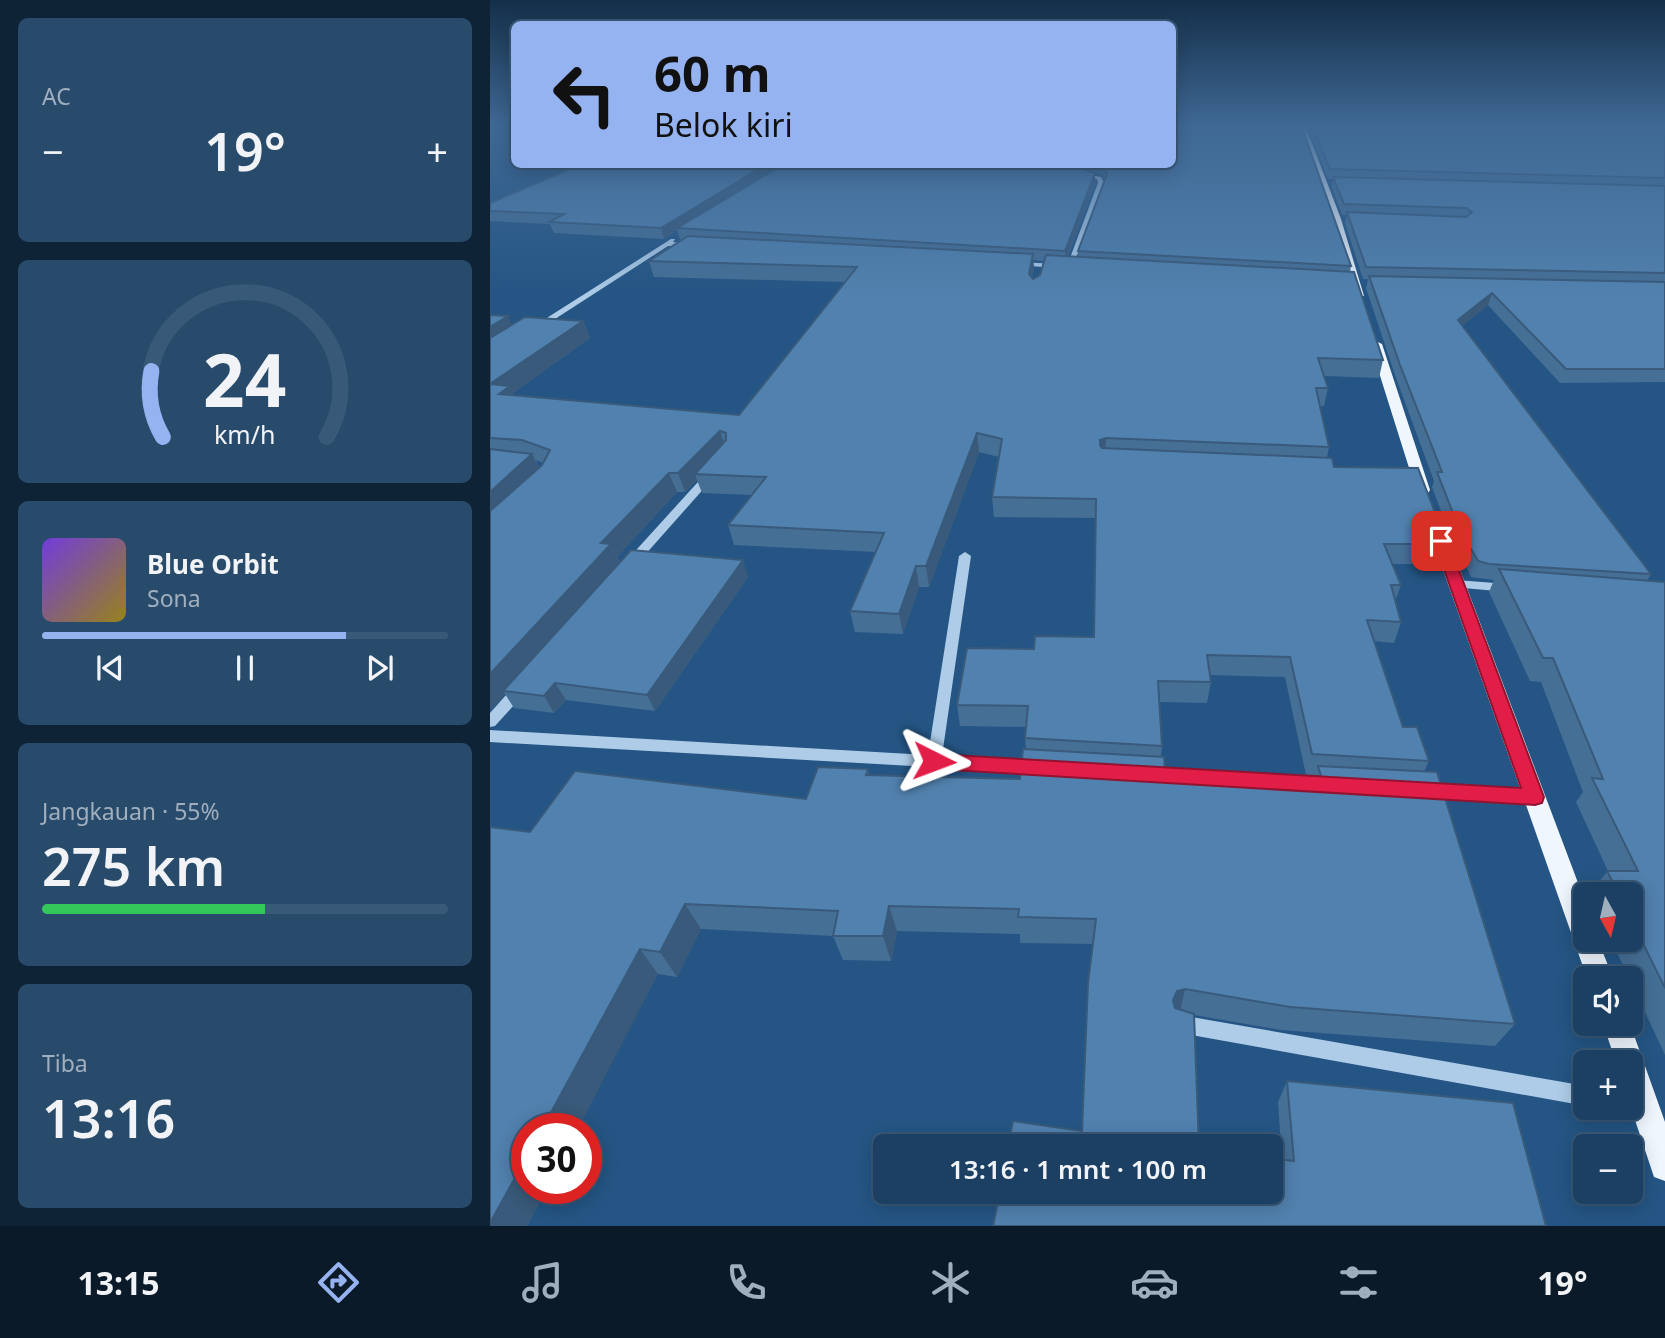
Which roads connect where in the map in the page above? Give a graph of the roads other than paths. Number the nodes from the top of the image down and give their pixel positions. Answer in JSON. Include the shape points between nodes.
{"nodes":[{"id":1,"x":1101,"y":182,"type":"edge"},
{"id":2,"x":1330,"y":182,"type":"edge"},
{"id":3,"x":678,"y":236,"type":"edge"},
{"id":4,"x":667,"y":244,"type":"junction"},
{"id":5,"x":694,"y":245,"type":"edge"},
{"id":6,"x":1002,"y":263,"type":"edge"},
{"id":7,"x":1041,"y":265,"type":"junction"},
{"id":8,"x":1070,"y":267,"type":"junction"},
{"id":9,"x":1080,"y":267,"type":"edge"},
{"id":10,"x":1038,"y":278,"type":"edge"},
{"id":11,"x":1364,"y":309,"type":"edge"},
{"id":12,"x":525,"y":334,"type":"edge"},
{"id":13,"x":1373,"y":334,"type":"edge"},
{"id":14,"x":718,"y":466,"type":"edge"},
{"id":15,"x":965,"y":556,"type":"dead end"},
{"id":16,"x":627,"y":568,"type":"edge"},
{"id":17,"x":1456,"y":584,"type":"junction"},
{"id":18,"x":1526,"y":589,"type":"edge"},
{"id":19,"x":527,"y":681,"type":"edge"},
{"id":20,"x":490,"y":722,"type":"edge"},
{"id":21,"x":490,"y":736,"type":"edge"},
{"id":22,"x":934,"y":761,"type":"junction"},
{"id":23,"x":1045,"y":768,"type":"edge"},
{"id":24,"x":1413,"y":790,"type":"edge"},
{"id":25,"x":1535,"y":797,"type":"junction"},
{"id":26,"x":1573,"y":903,"type":"edge"},
{"id":27,"x":1180,"y":1024,"type":"edge"},
{"id":28,"x":1573,"y":1094,"type":"edge"},
{"id":29,"x":1643,"y":1116,"type":"edge"},
{"id":30,"x":1665,"y":1166,"type":"edge"}],
"edges":[{"from":1,"to":8,"type":"street"},
{"from":2,"to":11,"type":"main road","via":[[1344,220]]},
{"from":3,"to":4,"type":"street"},
{"from":4,"to":5,"type":"street"},
{"from":4,"to":12,"type":"street"},
{"from":6,"to":7,"type":"street"},
{"from":7,"to":8,"type":"street"},
{"from":7,"to":10,"type":"street"},
{"from":8,"to":9,"type":"street"},
{"from":13,"to":17,"type":"main road","via":[[1411,475],[1428,506]]},
{"from":14,"to":16,"type":"street"},
{"from":15,"to":22,"type":"street"},
{"from":17,"to":18,"type":"street"},
{"from":17,"to":25,"type":"main road"},
{"from":19,"to":20,"type":"street"},
{"from":21,"to":22,"type":"street"},
{"from":22,"to":23,"type":"street"},
{"from":24,"to":25,"type":"street"},
{"from":25,"to":26,"type":"main road"},
{"from":27,"to":28,"type":"street"},
{"from":29,"to":30,"type":"main road"}]}
